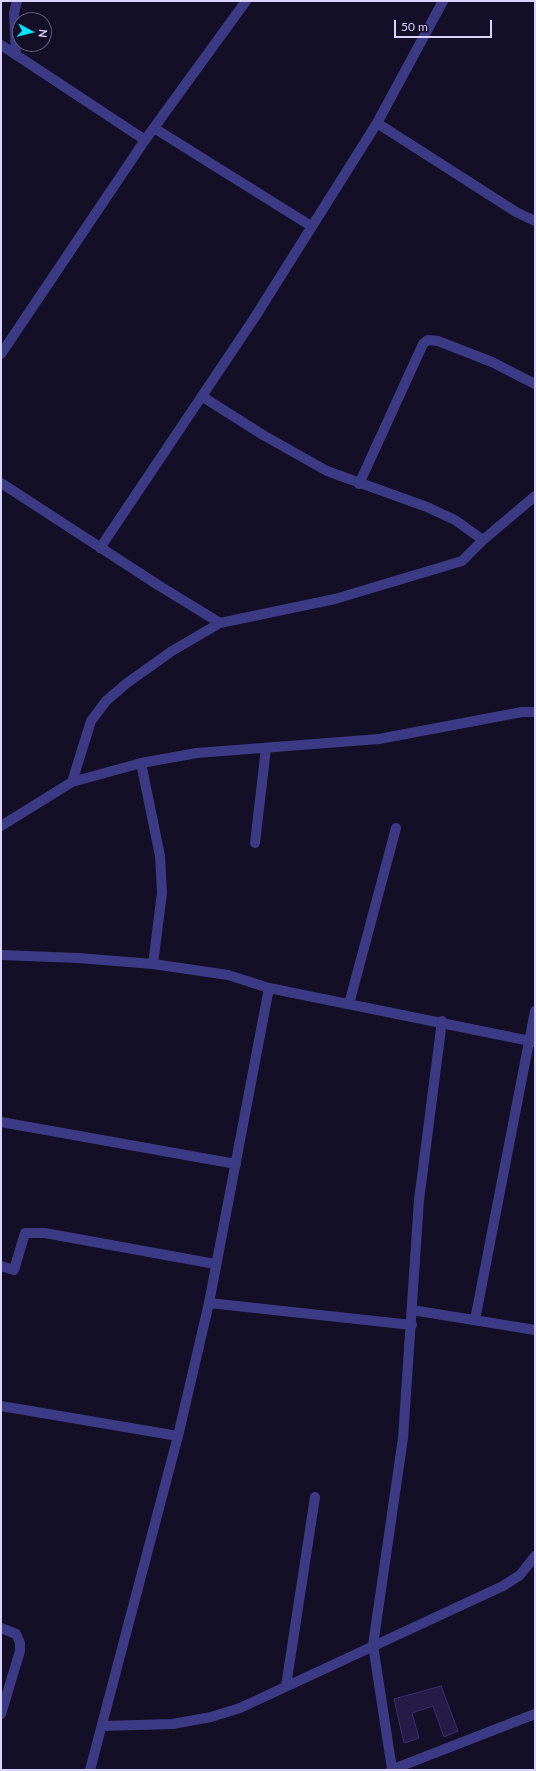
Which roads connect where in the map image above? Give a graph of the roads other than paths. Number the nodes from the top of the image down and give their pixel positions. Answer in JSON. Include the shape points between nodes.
{"nodes":[{"id":1,"x":17,"y":1,"type":"edge"},
{"id":2,"x":246,"y":1,"type":"edge"},
{"id":3,"x":443,"y":1,"type":"edge"},
{"id":4,"x":1,"y":45,"type":"edge"},
{"id":5,"x":16,"y":55,"type":"junction"},
{"id":6,"x":377,"y":123,"type":"junction"},
{"id":7,"x":154,"y":128,"type":"junction"},
{"id":8,"x":145,"y":140,"type":"junction"},
{"id":9,"x":535,"y":221,"type":"edge"},
{"id":10,"x":311,"y":226,"type":"junction"},
{"id":11,"x":1,"y":354,"type":"edge"},
{"id":12,"x":535,"y":384,"type":"edge"},
{"id":13,"x":203,"y":397,"type":"junction"},
{"id":14,"x":1,"y":483,"type":"edge"},
{"id":15,"x":359,"y":484,"type":"junction"},
{"id":16,"x":535,"y":496,"type":"edge"},
{"id":17,"x":483,"y":540,"type":"junction"},
{"id":18,"x":100,"y":548,"type":"junction"},
{"id":19,"x":220,"y":623,"type":"junction"},
{"id":20,"x":535,"y":712,"type":"edge"},
{"id":21,"x":266,"y":748,"type":"junction"},
{"id":22,"x":141,"y":763,"type":"junction"},
{"id":23,"x":72,"y":782,"type":"junction"},
{"id":24,"x":1,"y":826,"type":"edge"},
{"id":25,"x":396,"y":828,"type":"dead end"},
{"id":26,"x":255,"y":843,"type":"dead end"},
{"id":27,"x":1,"y":955,"type":"edge"},
{"id":28,"x":153,"y":964,"type":"junction"},
{"id":29,"x":270,"y":988,"type":"junction"},
{"id":30,"x":349,"y":1004,"type":"junction"},
{"id":31,"x":535,"y":1011,"type":"edge"},
{"id":32,"x":442,"y":1021,"type":"junction"},
{"id":33,"x":533,"y":1041,"type":"edge"},
{"id":34,"x":1,"y":1122,"type":"edge"},
{"id":35,"x":236,"y":1164,"type":"junction"},
{"id":36,"x":215,"y":1264,"type":"junction"},
{"id":37,"x":1,"y":1266,"type":"edge"},
{"id":38,"x":209,"y":1303,"type":"junction"},
{"id":39,"x":412,"y":1310,"type":"junction"},
{"id":40,"x":475,"y":1320,"type":"junction"},
{"id":41,"x":412,"y":1325,"type":"junction"},
{"id":42,"x":535,"y":1330,"type":"edge"},
{"id":43,"x":1,"y":1406,"type":"edge"},
{"id":44,"x":178,"y":1436,"type":"junction"},
{"id":45,"x":315,"y":1497,"type":"dead end"},
{"id":46,"x":535,"y":1556,"type":"edge"},
{"id":47,"x":1,"y":1628,"type":"edge"},
{"id":48,"x":373,"y":1645,"type":"junction"},
{"id":49,"x":286,"y":1686,"type":"junction"},
{"id":50,"x":1,"y":1714,"type":"edge"},
{"id":51,"x":535,"y":1714,"type":"edge"},
{"id":52,"x":102,"y":1726,"type":"junction"},
{"id":53,"x":90,"y":1770,"type":"edge"},
{"id":54,"x":392,"y":1770,"type":"edge"}],
"edges":[{"from":1,"to":5,"type":"street","via":[[14,13]]},
{"from":2,"to":7,"type":"street"},
{"from":3,"to":6,"type":"street"},
{"from":4,"to":5,"type":"street"},
{"from":5,"to":8,"type":"street"},
{"from":6,"to":9,"type":"street","via":[[516,212]]},
{"from":6,"to":10,"type":"street"},
{"from":7,"to":8,"type":"street"},
{"from":7,"to":10,"type":"street"},
{"from":8,"to":11,"type":"street"},
{"from":10,"to":13,"type":"street"},
{"from":12,"to":15,"type":"street","via":[[492,362],[438,341],[428,340],[423,344]]},
{"from":13,"to":15,"type":"street","via":[[321,468]]},
{"from":13,"to":18,"type":"street"},
{"from":14,"to":18,"type":"street"},
{"from":15,"to":17,"type":"street","via":[[427,507],[455,520]]},
{"from":16,"to":17,"type":"street"},
{"from":17,"to":19,"type":"street","via":[[462,561],[404,580],[335,599]]},
{"from":18,"to":19,"type":"street"},
{"from":19,"to":23,"type":"street","via":[[172,651],[106,701],[91,721]]},
{"from":20,"to":21,"type":"street","via":[[522,712],[379,738]]},
{"from":21,"to":22,"type":"street","via":[[197,753]]},
{"from":21,"to":26,"type":"street"},
{"from":22,"to":23,"type":"street"},
{"from":22,"to":28,"type":"street","via":[[160,856],[162,893]]},
{"from":23,"to":24,"type":"street"},
{"from":25,"to":30,"type":"street"},
{"from":27,"to":28,"type":"street"},
{"from":28,"to":29,"type":"street","via":[[228,975]]},
{"from":29,"to":30,"type":"street"},
{"from":29,"to":35,"type":"street"},
{"from":30,"to":32,"type":"street"},
{"from":31,"to":33,"type":"street"},
{"from":32,"to":33,"type":"street"},
{"from":32,"to":39,"type":"street","via":[[419,1200]]},
{"from":33,"to":40,"type":"street"},
{"from":34,"to":35,"type":"street"},
{"from":35,"to":36,"type":"street"},
{"from":36,"to":37,"type":"street","via":[[45,1233],[25,1232],[14,1270]]},
{"from":36,"to":38,"type":"street"},
{"from":38,"to":41,"type":"street"},
{"from":38,"to":44,"type":"street"},
{"from":39,"to":40,"type":"street"},
{"from":39,"to":41,"type":"street"},
{"from":40,"to":42,"type":"street"},
{"from":41,"to":48,"type":"street","via":[[403,1438]]},
{"from":43,"to":44,"type":"street"},
{"from":44,"to":52,"type":"street"},
{"from":45,"to":49,"type":"street"},
{"from":46,"to":48,"type":"street","via":[[520,1574],[503,1586]]},
{"from":47,"to":50,"type":"street","via":[[16,1634],[20,1651]]},
{"from":48,"to":49,"type":"street"},
{"from":48,"to":54,"type":"street"},
{"from":49,"to":52,"type":"street","via":[[240,1708],[211,1717],[173,1724]]},
{"from":51,"to":54,"type":"street"},
{"from":52,"to":53,"type":"street"}]}
